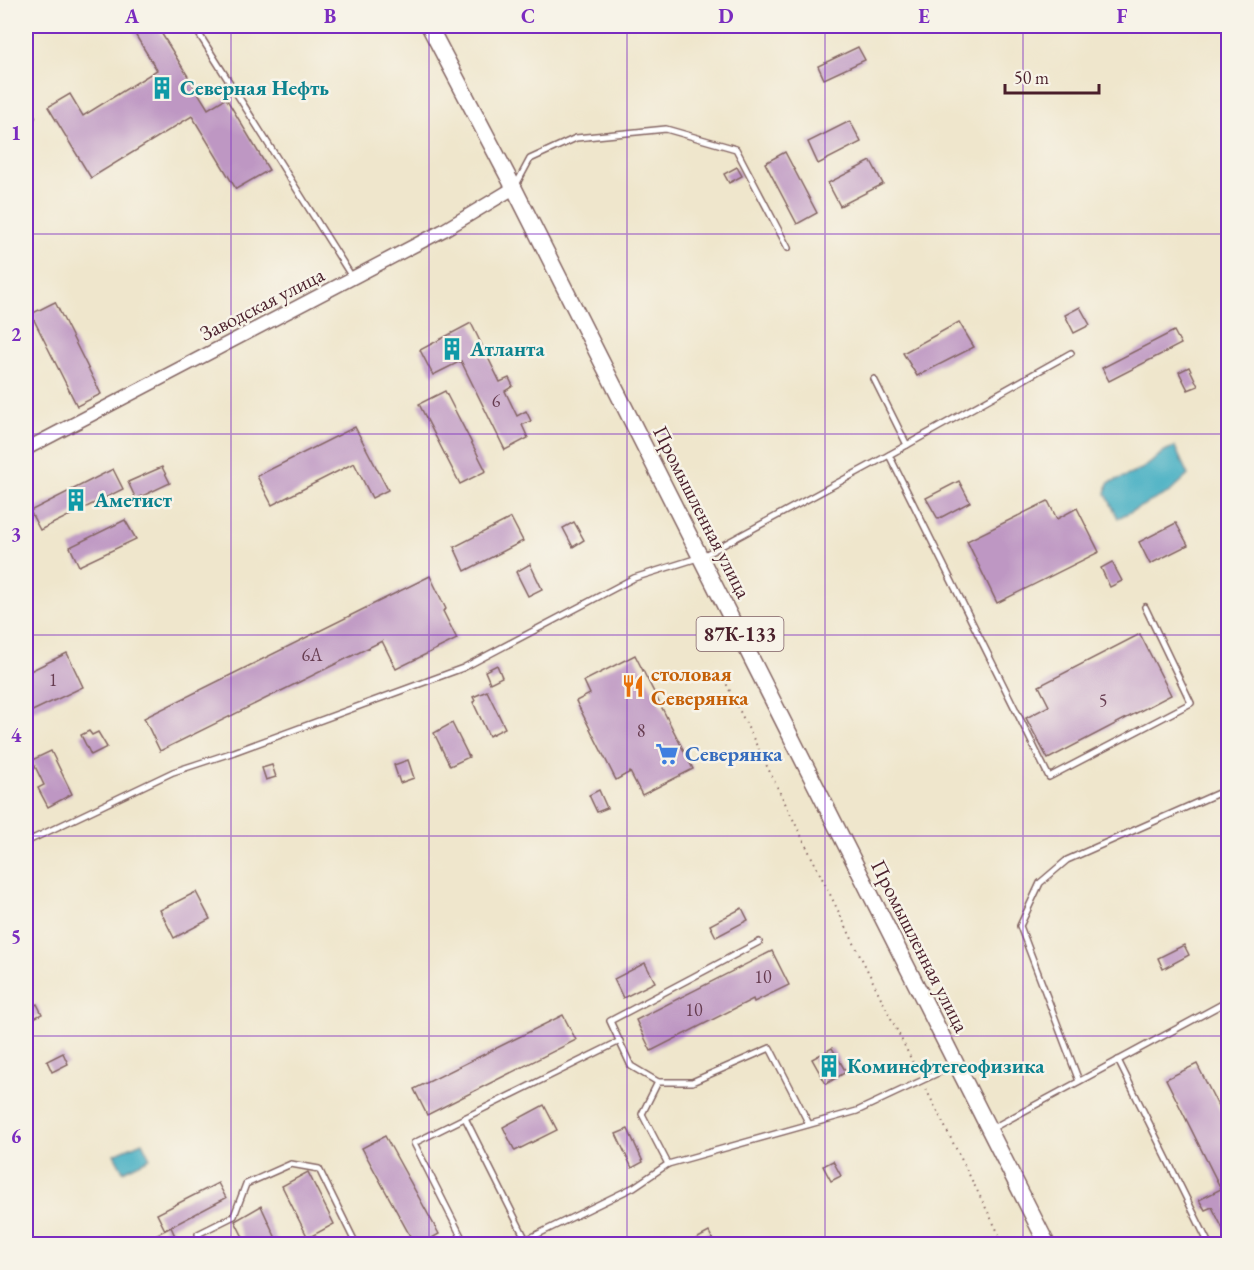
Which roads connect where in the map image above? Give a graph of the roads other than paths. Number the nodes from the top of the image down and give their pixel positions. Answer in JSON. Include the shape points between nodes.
{"nodes":[{"id":1,"x":194,"y":26,"type":"edge"},
{"id":2,"x":429,"y":26,"type":"edge"},
{"id":3,"x":32,"y":117,"type":"dead end"},
{"id":4,"x":26,"y":122,"type":"edge"},
{"id":5,"x":514,"y":188,"type":"junction"},
{"id":6,"x":788,"y":248,"type":"dead end"},
{"id":7,"x":353,"y":279,"type":"junction"},
{"id":8,"x":1071,"y":353,"type":"dead end"},
{"id":9,"x":874,"y":379,"type":"dead end"},
{"id":10,"x":907,"y":445,"type":"junction"},
{"id":11,"x":26,"y":449,"type":"edge"},
{"id":12,"x":889,"y":455,"type":"junction"},
{"id":13,"x":701,"y":557,"type":"junction"},
{"id":14,"x":1145,"y":607,"type":"dead end"},
{"id":15,"x":1228,"y":786,"type":"edge"},
{"id":16,"x":26,"y":842,"type":"edge"},
{"id":17,"x":759,"y":942,"type":"dead end"},
{"id":18,"x":1228,"y":1001,"type":"edge"},
{"id":19,"x":620,"y":1041,"type":"junction"},
{"id":20,"x":1118,"y":1060,"type":"junction"},
{"id":21,"x":956,"y":1065,"type":"junction"},
{"id":22,"x":1079,"y":1081,"type":"junction"},
{"id":23,"x":658,"y":1082,"type":"junction"},
{"id":24,"x":465,"y":1118,"type":"junction"},
{"id":25,"x":809,"y":1124,"type":"junction"},
{"id":26,"x":989,"y":1130,"type":"junction"},
{"id":27,"x":668,"y":1164,"type":"junction"},
{"id":28,"x":200,"y":1245,"type":"edge"},
{"id":29,"x":356,"y":1245,"type":"edge"},
{"id":30,"x":465,"y":1245,"type":"edge"},
{"id":31,"x":1047,"y":1245,"type":"edge"},
{"id":32,"x":1209,"y":1245,"type":"edge"}],
"edges":[{"from":1,"to":7,"type":"lane"},
{"from":2,"to":5,"type":"main road","name":"Промышленная улица","number":"87К-133"},
{"from":3,"to":4,"type":"lane"},
{"from":5,"to":6,"type":"lane","via":[[530,159],[576,138],[666,129],[736,149]]},
{"from":5,"to":7,"type":"street","name":"Заводская улица"},
{"from":5,"to":13,"type":"main road","name":"Промышленная улица","number":"87К-133"},
{"from":7,"to":11,"type":"street","name":"Заводская улица"},
{"from":8,"to":10,"type":"lane"},
{"from":9,"to":10,"type":"lane"},
{"from":10,"to":12,"type":"lane"},
{"from":12,"to":13,"type":"lane"},
{"from":12,"to":14,"type":"lane","via":[[1049,777],[1191,703]]},
{"from":13,"to":16,"type":"lane","via":[[634,578],[463,668],[173,772]]},
{"from":13,"to":21,"type":"main road","name":"Промышленная улица","number":"87К-133"},
{"from":15,"to":22,"type":"lane","via":[[1067,860],[1040,884],[1020,926]]},
{"from":17,"to":19,"type":"lane","via":[[610,1021]]},
{"from":18,"to":20,"type":"lane"},
{"from":19,"to":23,"type":"lane","via":[[631,1066]]},
{"from":19,"to":24,"type":"lane"},
{"from":20,"to":22,"type":"lane"},
{"from":20,"to":32,"type":"lane"},
{"from":21,"to":25,"type":"lane","via":[[857,1111]]},
{"from":21,"to":26,"type":"main road","name":"Промышленная улица","number":"87К-133"},
{"from":22,"to":26,"type":"lane"},
{"from":23,"to":25,"type":"lane","via":[[692,1082],[770,1048]]},
{"from":23,"to":27,"type":"lane","via":[[642,1114]]},
{"from":24,"to":27,"type":"lane","via":[[526,1240],[634,1187]]},
{"from":24,"to":30,"type":"lane","via":[[414,1143]]},
{"from":25,"to":27,"type":"lane"},
{"from":26,"to":31,"type":"main road","name":"Промышленная улица","number":"87К-133"},
{"from":28,"to":29,"type":"lane","via":[[198,1234],[234,1216],[246,1184],[291,1164],[319,1169]]}]}
